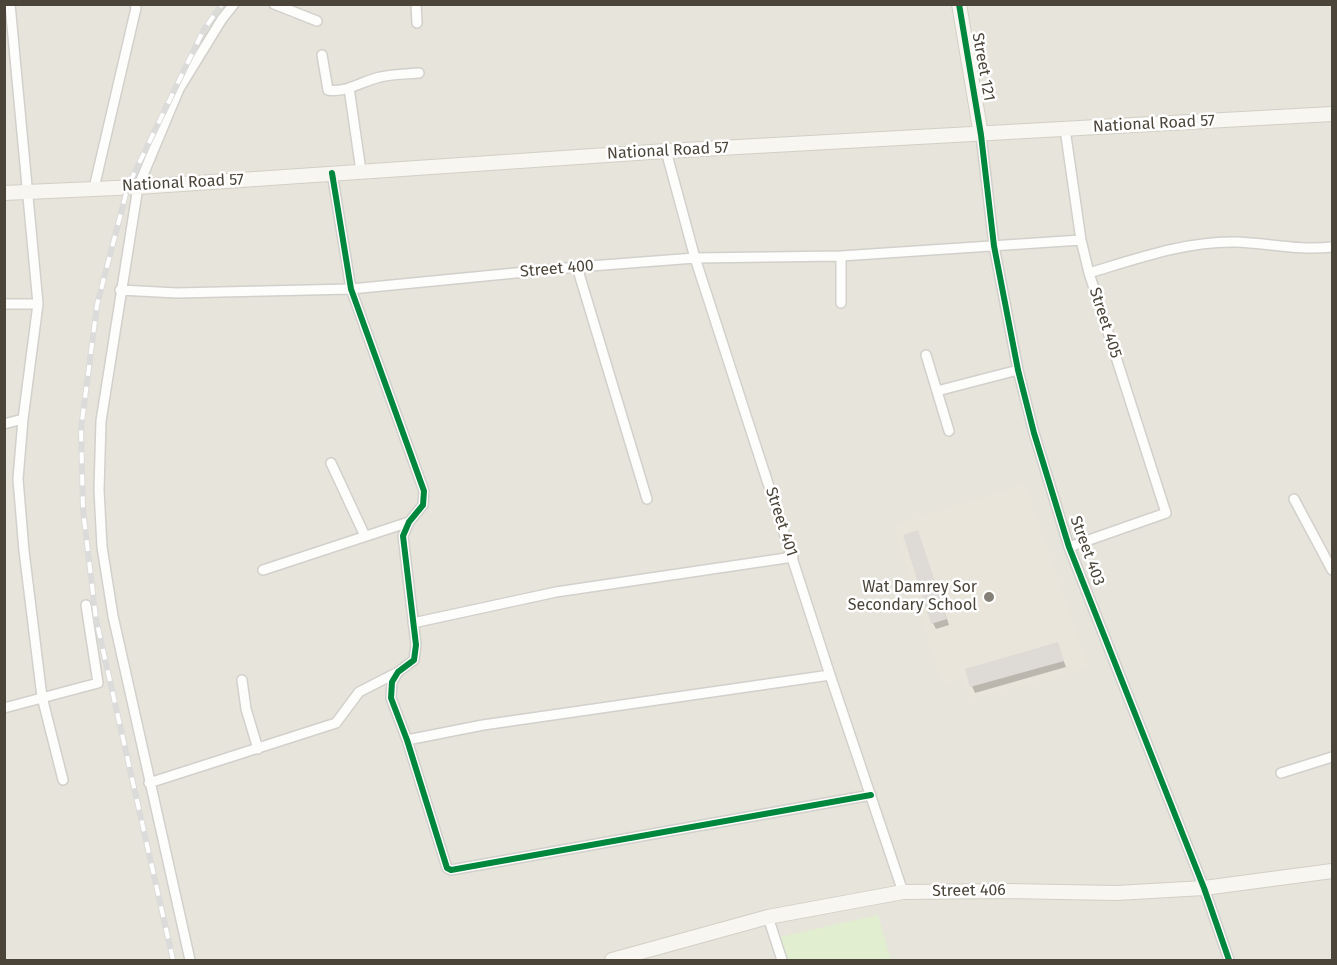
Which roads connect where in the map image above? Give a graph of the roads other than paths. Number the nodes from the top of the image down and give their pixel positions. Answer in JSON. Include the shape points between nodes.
{"nodes":[{"id":1,"x":10,"y":4,"type":"edge"},
{"id":2,"x":135,"y":4,"type":"edge"},
{"id":3,"x":234,"y":4,"type":"edge"},
{"id":4,"x":274,"y":4,"type":"edge"},
{"id":5,"x":416,"y":4,"type":"edge"},
{"id":6,"x":959,"y":4,"type":"edge"},
{"id":7,"x":317,"y":21,"type":"dead end"},
{"id":8,"x":417,"y":22,"type":"dead end"},
{"id":9,"x":322,"y":55,"type":"dead end"},
{"id":10,"x":419,"y":73,"type":"dead end"},
{"id":11,"x":349,"y":88,"type":"junction"},
{"id":12,"x":1332,"y":114,"type":"edge"},
{"id":13,"x":1065,"y":129,"type":"junction"},
{"id":14,"x":981,"y":135,"type":"junction"},
{"id":15,"x":666,"y":151,"type":"junction"},
{"id":16,"x":360,"y":171,"type":"junction"},
{"id":17,"x":332,"y":173,"type":"junction"},
{"id":18,"x":138,"y":187,"type":"junction"},
{"id":19,"x":94,"y":188,"type":"junction"},
{"id":20,"x":28,"y":191,"type":"junction"},
{"id":21,"x":4,"y":193,"type":"edge"},
{"id":22,"x":1081,"y":240,"type":"junction"},
{"id":23,"x":994,"y":246,"type":"junction"},
{"id":24,"x":1332,"y":247,"type":"edge"},
{"id":25,"x":841,"y":256,"type":"junction"},
{"id":26,"x":695,"y":258,"type":"junction"},
{"id":27,"x":577,"y":267,"type":"junction"},
{"id":28,"x":1089,"y":273,"type":"junction"},
{"id":29,"x":351,"y":289,"type":"junction"},
{"id":30,"x":120,"y":290,"type":"junction"},
{"id":31,"x":841,"y":303,"type":"dead end"},
{"id":32,"x":4,"y":304,"type":"edge"},
{"id":33,"x":38,"y":304,"type":"junction"},
{"id":34,"x":926,"y":355,"type":"dead end"},
{"id":35,"x":1018,"y":370,"type":"junction"},
{"id":36,"x":937,"y":391,"type":"junction"},
{"id":37,"x":23,"y":419,"type":"junction"},
{"id":38,"x":4,"y":424,"type":"edge"},
{"id":39,"x":950,"y":431,"type":"dead end"},
{"id":40,"x":331,"y":463,"type":"dead end"},
{"id":41,"x":647,"y":499,"type":"dead end"},
{"id":42,"x":1294,"y":499,"type":"dead end"},
{"id":43,"x":409,"y":522,"type":"junction"},
{"id":44,"x":365,"y":536,"type":"junction"},
{"id":45,"x":1069,"y":547,"type":"junction"},
{"id":46,"x":793,"y":557,"type":"junction"},
{"id":47,"x":263,"y":570,"type":"dead end"},
{"id":48,"x":1332,"y":570,"type":"edge"},
{"id":49,"x":86,"y":604,"type":"dead end"},
{"id":50,"x":413,"y":623,"type":"junction"},
{"id":51,"x":398,"y":672,"type":"junction"},
{"id":52,"x":830,"y":675,"type":"junction"},
{"id":53,"x":242,"y":680,"type":"dead end"},
{"id":54,"x":42,"y":697,"type":"junction"},
{"id":55,"x":4,"y":708,"type":"edge"},
{"id":56,"x":407,"y":740,"type":"junction"},
{"id":57,"x":258,"y":749,"type":"junction"},
{"id":58,"x":1332,"y":757,"type":"edge"},
{"id":59,"x":1281,"y":773,"type":"dead end"},
{"id":60,"x":63,"y":780,"type":"dead end"},
{"id":61,"x":149,"y":783,"type":"junction"},
{"id":62,"x":871,"y":795,"type":"junction"},
{"id":63,"x":1332,"y":871,"type":"edge"},
{"id":64,"x":1204,"y":888,"type":"junction"},
{"id":65,"x":903,"y":892,"type":"junction"},
{"id":66,"x":768,"y":917,"type":"junction"},
{"id":67,"x":190,"y":960,"type":"edge"},
{"id":68,"x":612,"y":960,"type":"edge"},
{"id":69,"x":782,"y":960,"type":"edge"},
{"id":70,"x":1229,"y":960,"type":"edge"}],
"edges":[{"from":1,"to":20,"type":"street"},
{"from":2,"to":19,"type":"street"},
{"from":3,"to":18,"type":"street","via":[[179,89]]},
{"from":4,"to":7,"type":"street"},
{"from":5,"to":8,"type":"street"},
{"from":6,"to":14,"type":"main road","name":"Street 121"},
{"from":9,"to":11,"type":"street","via":[[328,90]]},
{"from":10,"to":11,"type":"street","via":[[380,76]]},
{"from":11,"to":16,"type":"street"},
{"from":12,"to":13,"type":"main road","name":"National Road 57"},
{"from":13,"to":14,"type":"main road","name":"National Road 57"},
{"from":13,"to":22,"type":"street","name":"Street 405"},
{"from":14,"to":15,"type":"main road","name":"National Road 57"},
{"from":14,"to":23,"type":"street","name":"Street 403"},
{"from":15,"to":16,"type":"main road","name":"National Road 57"},
{"from":15,"to":26,"type":"street","name":"Street 401"},
{"from":16,"to":17,"type":"main road","name":"National Road 57"},
{"from":17,"to":18,"type":"main road","name":"National Road 57"},
{"from":17,"to":29,"type":"street"},
{"from":18,"to":19,"type":"main road","name":"National Road 57"},
{"from":18,"to":30,"type":"street"},
{"from":19,"to":20,"type":"main road","name":"National Road 57"},
{"from":20,"to":21,"type":"main road","name":"National Road 57"},
{"from":20,"to":33,"type":"street"},
{"from":22,"to":23,"type":"street","name":"Street 400"},
{"from":22,"to":28,"type":"street","name":"Street 405"},
{"from":23,"to":25,"type":"street","name":"Street 400"},
{"from":23,"to":35,"type":"street","name":"Street 403"},
{"from":24,"to":28,"type":"street","via":[[1209,244]]},
{"from":25,"to":26,"type":"street","name":"Street 400"},
{"from":25,"to":31,"type":"street"},
{"from":26,"to":27,"type":"street","name":"Street 400"},
{"from":26,"to":46,"type":"street","name":"Street 401"},
{"from":27,"to":29,"type":"street","name":"Street 400"},
{"from":27,"to":41,"type":"street"},
{"from":28,"to":45,"type":"street","name":"Street 405","via":[[1166,513]]},
{"from":29,"to":30,"type":"street","name":"Street 400","via":[[177,293]]},
{"from":29,"to":43,"type":"street","via":[[424,491],[423,505]]},
{"from":30,"to":61,"type":"street","via":[[101,421],[102,547]]},
{"from":32,"to":33,"type":"street"},
{"from":33,"to":37,"type":"street"},
{"from":34,"to":36,"type":"street"},
{"from":35,"to":36,"type":"street"},
{"from":35,"to":45,"type":"street","name":"Street 403"},
{"from":36,"to":39,"type":"street"},
{"from":37,"to":38,"type":"street"},
{"from":37,"to":54,"type":"street","via":[[18,479]]},
{"from":40,"to":44,"type":"street"},
{"from":42,"to":48,"type":"street"},
{"from":43,"to":44,"type":"street"},
{"from":43,"to":50,"type":"street","via":[[403,536]]},
{"from":44,"to":47,"type":"street"},
{"from":45,"to":64,"type":"street","name":"Street 403"},
{"from":46,"to":50,"type":"street","via":[[556,592]]},
{"from":46,"to":52,"type":"street","name":"Street 401"},
{"from":49,"to":54,"type":"street","via":[[98,683]]},
{"from":50,"to":51,"type":"street","via":[[414,660]]},
{"from":51,"to":56,"type":"street","via":[[392,682],[391,698]]},
{"from":51,"to":57,"type":"street","via":[[359,692],[336,723]]},
{"from":52,"to":56,"type":"street","via":[[483,725]]},
{"from":52,"to":62,"type":"street","name":"Street 401"},
{"from":53,"to":57,"type":"street"},
{"from":54,"to":55,"type":"street"},
{"from":54,"to":60,"type":"street"},
{"from":56,"to":62,"type":"street","via":[[445,866],[451,870]]},
{"from":57,"to":61,"type":"street"},
{"from":58,"to":59,"type":"street"},
{"from":61,"to":67,"type":"street"},
{"from":62,"to":65,"type":"street","name":"Street 401"},
{"from":63,"to":64,"type":"main road","name":"Street 406"},
{"from":64,"to":65,"type":"main road","name":"Street 406","via":[[1116,893]]},
{"from":64,"to":70,"type":"street","name":"Street 403"},
{"from":65,"to":66,"type":"main road","name":"Street 406"},
{"from":66,"to":68,"type":"main road","name":"Street 406"},
{"from":66,"to":69,"type":"street"}]}
